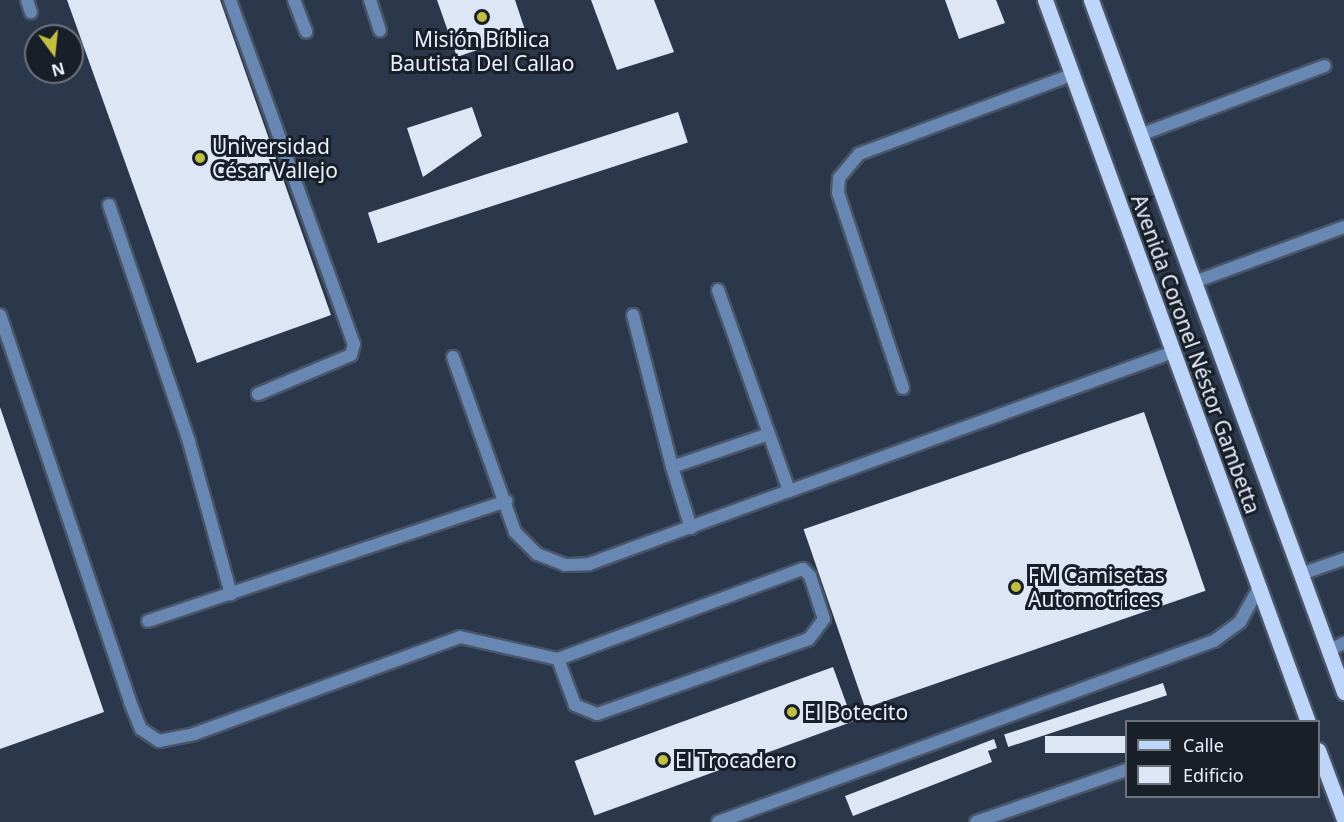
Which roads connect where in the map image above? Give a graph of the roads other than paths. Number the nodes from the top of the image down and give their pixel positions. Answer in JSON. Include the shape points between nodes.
{"nodes":[{"id":1,"x":230,"y":0,"type":"edge"},
{"id":2,"x":294,"y":0,"type":"edge"},
{"id":3,"x":370,"y":0,"type":"edge"},
{"id":4,"x":1045,"y":0,"type":"edge"},
{"id":5,"x":1091,"y":0,"type":"edge"},
{"id":6,"x":380,"y":30,"type":"dead end"},
{"id":7,"x":306,"y":32,"type":"dead end"},
{"id":8,"x":1325,"y":66,"type":"dead end"},
{"id":9,"x":1071,"y":75,"type":"junction"},
{"id":10,"x":1140,"y":135,"type":"junction"},
{"id":11,"x":109,"y":205,"type":"dead end"},
{"id":12,"x":1344,"y":227,"type":"edge"},
{"id":13,"x":1194,"y":282,"type":"junction"},
{"id":14,"x":718,"y":290,"type":"dead end"},
{"id":15,"x":0,"y":315,"type":"edge"},
{"id":16,"x":633,"y":315,"type":"dead end"},
{"id":17,"x":1173,"y":352,"type":"junction"},
{"id":18,"x":453,"y":357,"type":"dead end"},
{"id":19,"x":903,"y":388,"type":"dead end"},
{"id":20,"x":258,"y":393,"type":"dead end"},
{"id":21,"x":769,"y":434,"type":"junction"},
{"id":22,"x":672,"y":467,"type":"junction"},
{"id":23,"x":789,"y":491,"type":"junction"},
{"id":24,"x":506,"y":501,"type":"junction"},
{"id":25,"x":691,"y":528,"type":"junction"},
{"id":26,"x":1344,"y":559,"type":"edge"},
{"id":27,"x":1301,"y":574,"type":"junction"},
{"id":28,"x":1259,"y":588,"type":"junction"},
{"id":29,"x":231,"y":594,"type":"junction"},
{"id":30,"x":148,"y":621,"type":"dead end"},
{"id":31,"x":1344,"y":643,"type":"edge"},
{"id":32,"x":1329,"y":650,"type":"junction"},
{"id":33,"x":558,"y":659,"type":"junction"},
{"id":34,"x":1344,"y":692,"type":"edge"},
{"id":35,"x":1307,"y":720,"type":"edge"},
{"id":36,"x":1320,"y":755,"type":"edge"},
{"id":37,"x":1125,"y":770,"type":"edge"},
{"id":38,"x":1344,"y":819,"type":"edge"},
{"id":39,"x":718,"y":822,"type":"edge"},
{"id":40,"x":976,"y":822,"type":"edge"}],
"edges":[{"from":1,"to":20,"type":"street","via":[[354,344],[351,356]]},
{"from":2,"to":7,"type":"street"},
{"from":3,"to":6,"type":"street"},
{"from":4,"to":9,"type":"main road","name":"Avenida Coronel Néstor Gambetta"},
{"from":5,"to":10,"type":"main road","name":"Avenida Coronel Néstor Gambetta"},
{"from":8,"to":10,"type":"street"},
{"from":9,"to":17,"type":"main road","name":"Avenida Coronel Néstor Gambetta"},
{"from":9,"to":19,"type":"street","via":[[859,154],[839,178],[838,193]]},
{"from":10,"to":13,"type":"main road","name":"Avenida Coronel Néstor Gambetta"},
{"from":11,"to":29,"type":"street","via":[[189,442]]},
{"from":12,"to":13,"type":"street"},
{"from":13,"to":27,"type":"main road","name":"Avenida Coronel Néstor Gambetta"},
{"from":14,"to":21,"type":"street"},
{"from":15,"to":33,"type":"street","via":[[130,702],[141,729],[159,741],[194,734],[460,637]]},
{"from":16,"to":22,"type":"street"},
{"from":17,"to":23,"type":"street"},
{"from":17,"to":28,"type":"main road","name":"Avenida Coronel Néstor Gambetta"},
{"from":18,"to":24,"type":"street"},
{"from":21,"to":22,"type":"street"},
{"from":21,"to":23,"type":"street"},
{"from":22,"to":25,"type":"street"},
{"from":23,"to":25,"type":"street"},
{"from":24,"to":25,"type":"street","via":[[515,532],[537,554],[565,565],[589,564]]},
{"from":24,"to":29,"type":"street"},
{"from":26,"to":27,"type":"street"},
{"from":27,"to":32,"type":"main road","name":"Avenida Coronel Néstor Gambetta"},
{"from":28,"to":35,"type":"main road","name":"Avenida Coronel Néstor Gambetta"},
{"from":28,"to":39,"type":"street","via":[[1240,622],[1214,641]]},
{"from":29,"to":30,"type":"street"},
{"from":31,"to":32,"type":"street"},
{"from":32,"to":34,"type":"main road","name":"Avenida Coronel Néstor Gambetta"},
{"from":33,"to":33,"type":"street","via":[[575,705],[597,714],[809,639],[824,619],[810,576],[803,569]]},
{"from":36,"to":38,"type":"main road"},
{"from":37,"to":40,"type":"street"}]}
